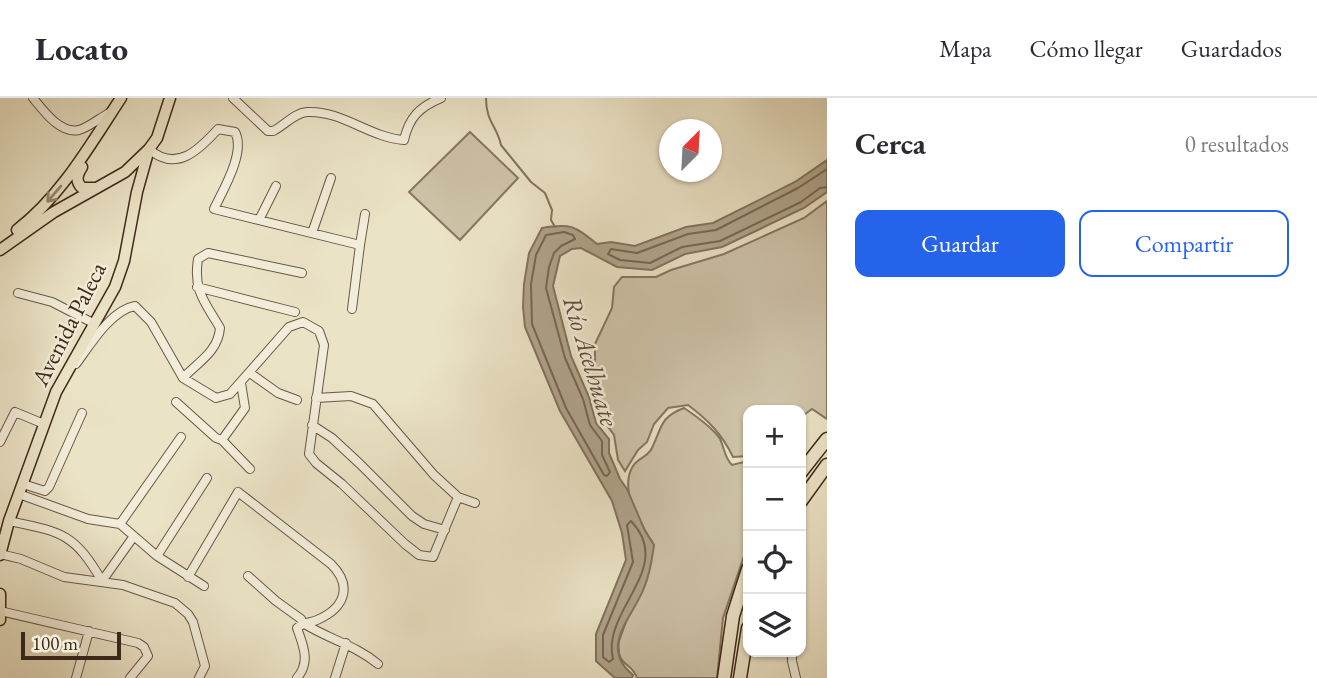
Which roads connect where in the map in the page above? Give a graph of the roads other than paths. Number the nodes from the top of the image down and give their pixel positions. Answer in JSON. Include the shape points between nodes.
{"nodes":[{"id":1,"x":33,"y":98,"type":"edge"},
{"id":2,"x":121,"y":98,"type":"edge"},
{"id":3,"x":170,"y":98,"type":"edge"},
{"id":4,"x":233,"y":98,"type":"edge"},
{"id":5,"x":441,"y":98,"type":"edge"},
{"id":6,"x":112,"y":111,"type":"junction"},
{"id":7,"x":149,"y":149,"type":"junction"},
{"id":8,"x":125,"y":172,"type":"junction"},
{"id":9,"x":331,"y":178,"type":"dead end"},
{"id":10,"x":276,"y":186,"type":"dead end"},
{"id":11,"x":97,"y":187,"type":"junction"},
{"id":12,"x":137,"y":196,"type":"junction"},
{"id":13,"x":365,"y":214,"type":"dead end"},
{"id":14,"x":259,"y":219,"type":"junction"},
{"id":15,"x":312,"y":233,"type":"junction"},
{"id":16,"x":0,"y":243,"type":"edge"},
{"id":17,"x":360,"y":245,"type":"junction"},
{"id":18,"x":0,"y":250,"type":"edge"},
{"id":19,"x":302,"y":273,"type":"dead end"},
{"id":20,"x":197,"y":287,"type":"junction"},
{"id":21,"x":18,"y":293,"type":"dead end"},
{"id":22,"x":352,"y":309,"type":"dead end"},
{"id":23,"x":295,"y":312,"type":"dead end"},
{"id":24,"x":95,"y":324,"type":"junction"},
{"id":25,"x":250,"y":373,"type":"junction"},
{"id":26,"x":183,"y":378,"type":"junction"},
{"id":27,"x":241,"y":383,"type":"junction"},
{"id":28,"x":56,"y":391,"type":"junction"},
{"id":29,"x":316,"y":398,"type":"junction"},
{"id":30,"x":297,"y":400,"type":"dead end"},
{"id":31,"x":176,"y":402,"type":"dead end"},
{"id":32,"x":82,"y":413,"type":"dead end"},
{"id":33,"x":44,"y":424,"type":"junction"},
{"id":34,"x":312,"y":425,"type":"junction"},
{"id":35,"x":181,"y":438,"type":"dead end"},
{"id":36,"x":827,"y":439,"type":"edge"},
{"id":37,"x":222,"y":440,"type":"junction"},
{"id":38,"x":0,"y":442,"type":"edge"},
{"id":39,"x":827,"y":465,"type":"edge"},
{"id":40,"x":804,"y":468,"type":"edge"},
{"id":41,"x":250,"y":469,"type":"dead end"},
{"id":42,"x":207,"y":478,"type":"dead end"},
{"id":43,"x":21,"y":489,"type":"junction"},
{"id":44,"x":806,"y":494,"type":"edge"},
{"id":45,"x":458,"y":497,"type":"junction"},
{"id":46,"x":475,"y":503,"type":"dead end"},
{"id":47,"x":9,"y":522,"type":"junction"},
{"id":48,"x":120,"y":524,"type":"junction"},
{"id":49,"x":445,"y":530,"type":"junction"},
{"id":50,"x":134,"y":536,"type":"junction"},
{"id":51,"x":0,"y":554,"type":"edge"},
{"id":52,"x":157,"y":556,"type":"junction"},
{"id":53,"x":248,"y":576,"type":"dead end"},
{"id":54,"x":188,"y":578,"type":"junction"},
{"id":55,"x":102,"y":581,"type":"junction"},
{"id":56,"x":743,"y":585,"type":"edge"},
{"id":57,"x":204,"y":586,"type":"dead end"},
{"id":58,"x":0,"y":594,"type":"edge"},
{"id":59,"x":0,"y":611,"type":"edge"},
{"id":60,"x":0,"y":620,"type":"edge"},
{"id":61,"x":303,"y":623,"type":"junction"},
{"id":62,"x":89,"y":631,"type":"junction"},
{"id":63,"x":346,"y":643,"type":"junction"},
{"id":64,"x":743,"y":657,"type":"edge"},
{"id":65,"x":793,"y":657,"type":"edge"},
{"id":66,"x":378,"y":664,"type":"dead end"},
{"id":67,"x":76,"y":678,"type":"edge"},
{"id":68,"x":130,"y":678,"type":"edge"},
{"id":69,"x":199,"y":678,"type":"edge"},
{"id":70,"x":297,"y":678,"type":"edge"},
{"id":71,"x":335,"y":678,"type":"edge"},
{"id":72,"x":724,"y":678,"type":"edge"},
{"id":73,"x":740,"y":678,"type":"edge"},
{"id":74,"x":796,"y":678,"type":"edge"}],
"edges":[{"from":1,"to":6,"type":"street","via":[[48,117],[73,130]]},
{"from":2,"to":6,"type":"main road"},
{"from":2,"to":11,"type":"main road","via":[[78,173],[82,188]]},
{"from":3,"to":7,"type":"main road","via":[[161,132]]},
{"from":4,"to":5,"type":"street","via":[[268,131],[307,112],[404,140],[413,116]]},
{"from":6,"to":16,"type":"main road","one_way":true,"via":[[60,188]]},
{"from":7,"to":8,"type":"main road"},
{"from":7,"to":12,"type":"main road","name":"Avenida Paleca"},
{"from":7,"to":14,"type":"street","via":[[158,157],[177,158],[195,153],[218,129],[235,132],[238,140],[232,174],[214,208]]},
{"from":8,"to":11,"type":"main road"},
{"from":8,"to":12,"type":"main road","via":[[136,178]]},
{"from":9,"to":15,"type":"street"},
{"from":10,"to":14,"type":"street"},
{"from":11,"to":18,"type":"main road"},
{"from":12,"to":24,"type":"main road","name":"Avenida Paleca","via":[[124,261]]},
{"from":13,"to":17,"type":"street"},
{"from":14,"to":15,"type":"street"},
{"from":15,"to":17,"type":"street"},
{"from":17,"to":22,"type":"street"},
{"from":19,"to":20,"type":"street","via":[[208,253],[198,259]]},
{"from":20,"to":23,"type":"street"},
{"from":20,"to":26,"type":"street","via":[[220,328],[219,340]]},
{"from":21,"to":24,"type":"street","via":[[52,302]]},
{"from":24,"to":28,"type":"main road","name":"Avenida Paleca"},
{"from":25,"to":27,"type":"street"},
{"from":25,"to":29,"type":"street","via":[[289,327],[303,322],[319,331],[324,345]]},
{"from":25,"to":30,"type":"street","via":[[284,397]]},
{"from":26,"to":27,"type":"street","via":[[216,398],[230,394]]},
{"from":26,"to":28,"type":"street","via":[[151,322],[135,306],[112,320]]},
{"from":27,"to":37,"type":"street","via":[[245,408]]},
{"from":28,"to":33,"type":"main road","name":"Avenida Paleca"},
{"from":29,"to":34,"type":"street"},
{"from":29,"to":45,"type":"street","via":[[351,397],[373,404]]},
{"from":31,"to":37,"type":"street"},
{"from":32,"to":43,"type":"street","via":[[49,487],[45,491]]},
{"from":33,"to":38,"type":"street","via":[[15,412]]},
{"from":33,"to":43,"type":"main road","name":"Avenida Paleca"},
{"from":34,"to":49,"type":"street","via":[[351,455],[412,516]]},
{"from":34,"to":49,"type":"street","via":[[309,454],[316,463],[419,555],[433,557]]},
{"from":35,"to":48,"type":"street"},
{"from":36,"to":40,"type":"highway"},
{"from":37,"to":41,"type":"street"},
{"from":39,"to":44,"type":"highway"},
{"from":42,"to":52,"type":"street"},
{"from":43,"to":47,"type":"main road","name":"Avenida Paleca"},
{"from":43,"to":48,"type":"street","via":[[88,519]]},
{"from":45,"to":46,"type":"street"},
{"from":45,"to":49,"type":"street"},
{"from":47,"to":51,"type":"main road","name":"Avenida Paleca"},
{"from":47,"to":55,"type":"street","via":[[52,530],[71,540],[83,550]]},
{"from":48,"to":50,"type":"street"},
{"from":50,"to":52,"type":"street"},
{"from":50,"to":55,"type":"street"},
{"from":51,"to":55,"type":"street","via":[[64,577]]},
{"from":52,"to":54,"type":"street"},
{"from":53,"to":61,"type":"street"},
{"from":54,"to":57,"type":"street"},
{"from":54,"to":61,"type":"street","via":[[236,492],[241,493],[342,575],[345,586],[338,603],[329,613]]},
{"from":55,"to":69,"type":"street","via":[[175,603],[188,614],[205,666]]},
{"from":56,"to":72,"type":"highway","via":[[733,616]]},
{"from":58,"to":59,"type":"main road"},
{"from":59,"to":60,"type":"main road"},
{"from":59,"to":62,"type":"street"},
{"from":61,"to":63,"type":"street"},
{"from":61,"to":70,"type":"street","via":[[298,628],[306,650]]},
{"from":62,"to":67,"type":"street"},
{"from":62,"to":68,"type":"street","via":[[144,647],[146,660]]},
{"from":63,"to":66,"type":"street"},
{"from":63,"to":71,"type":"street"},
{"from":64,"to":73,"type":"highway"},
{"from":65,"to":74,"type":"street"}]}
